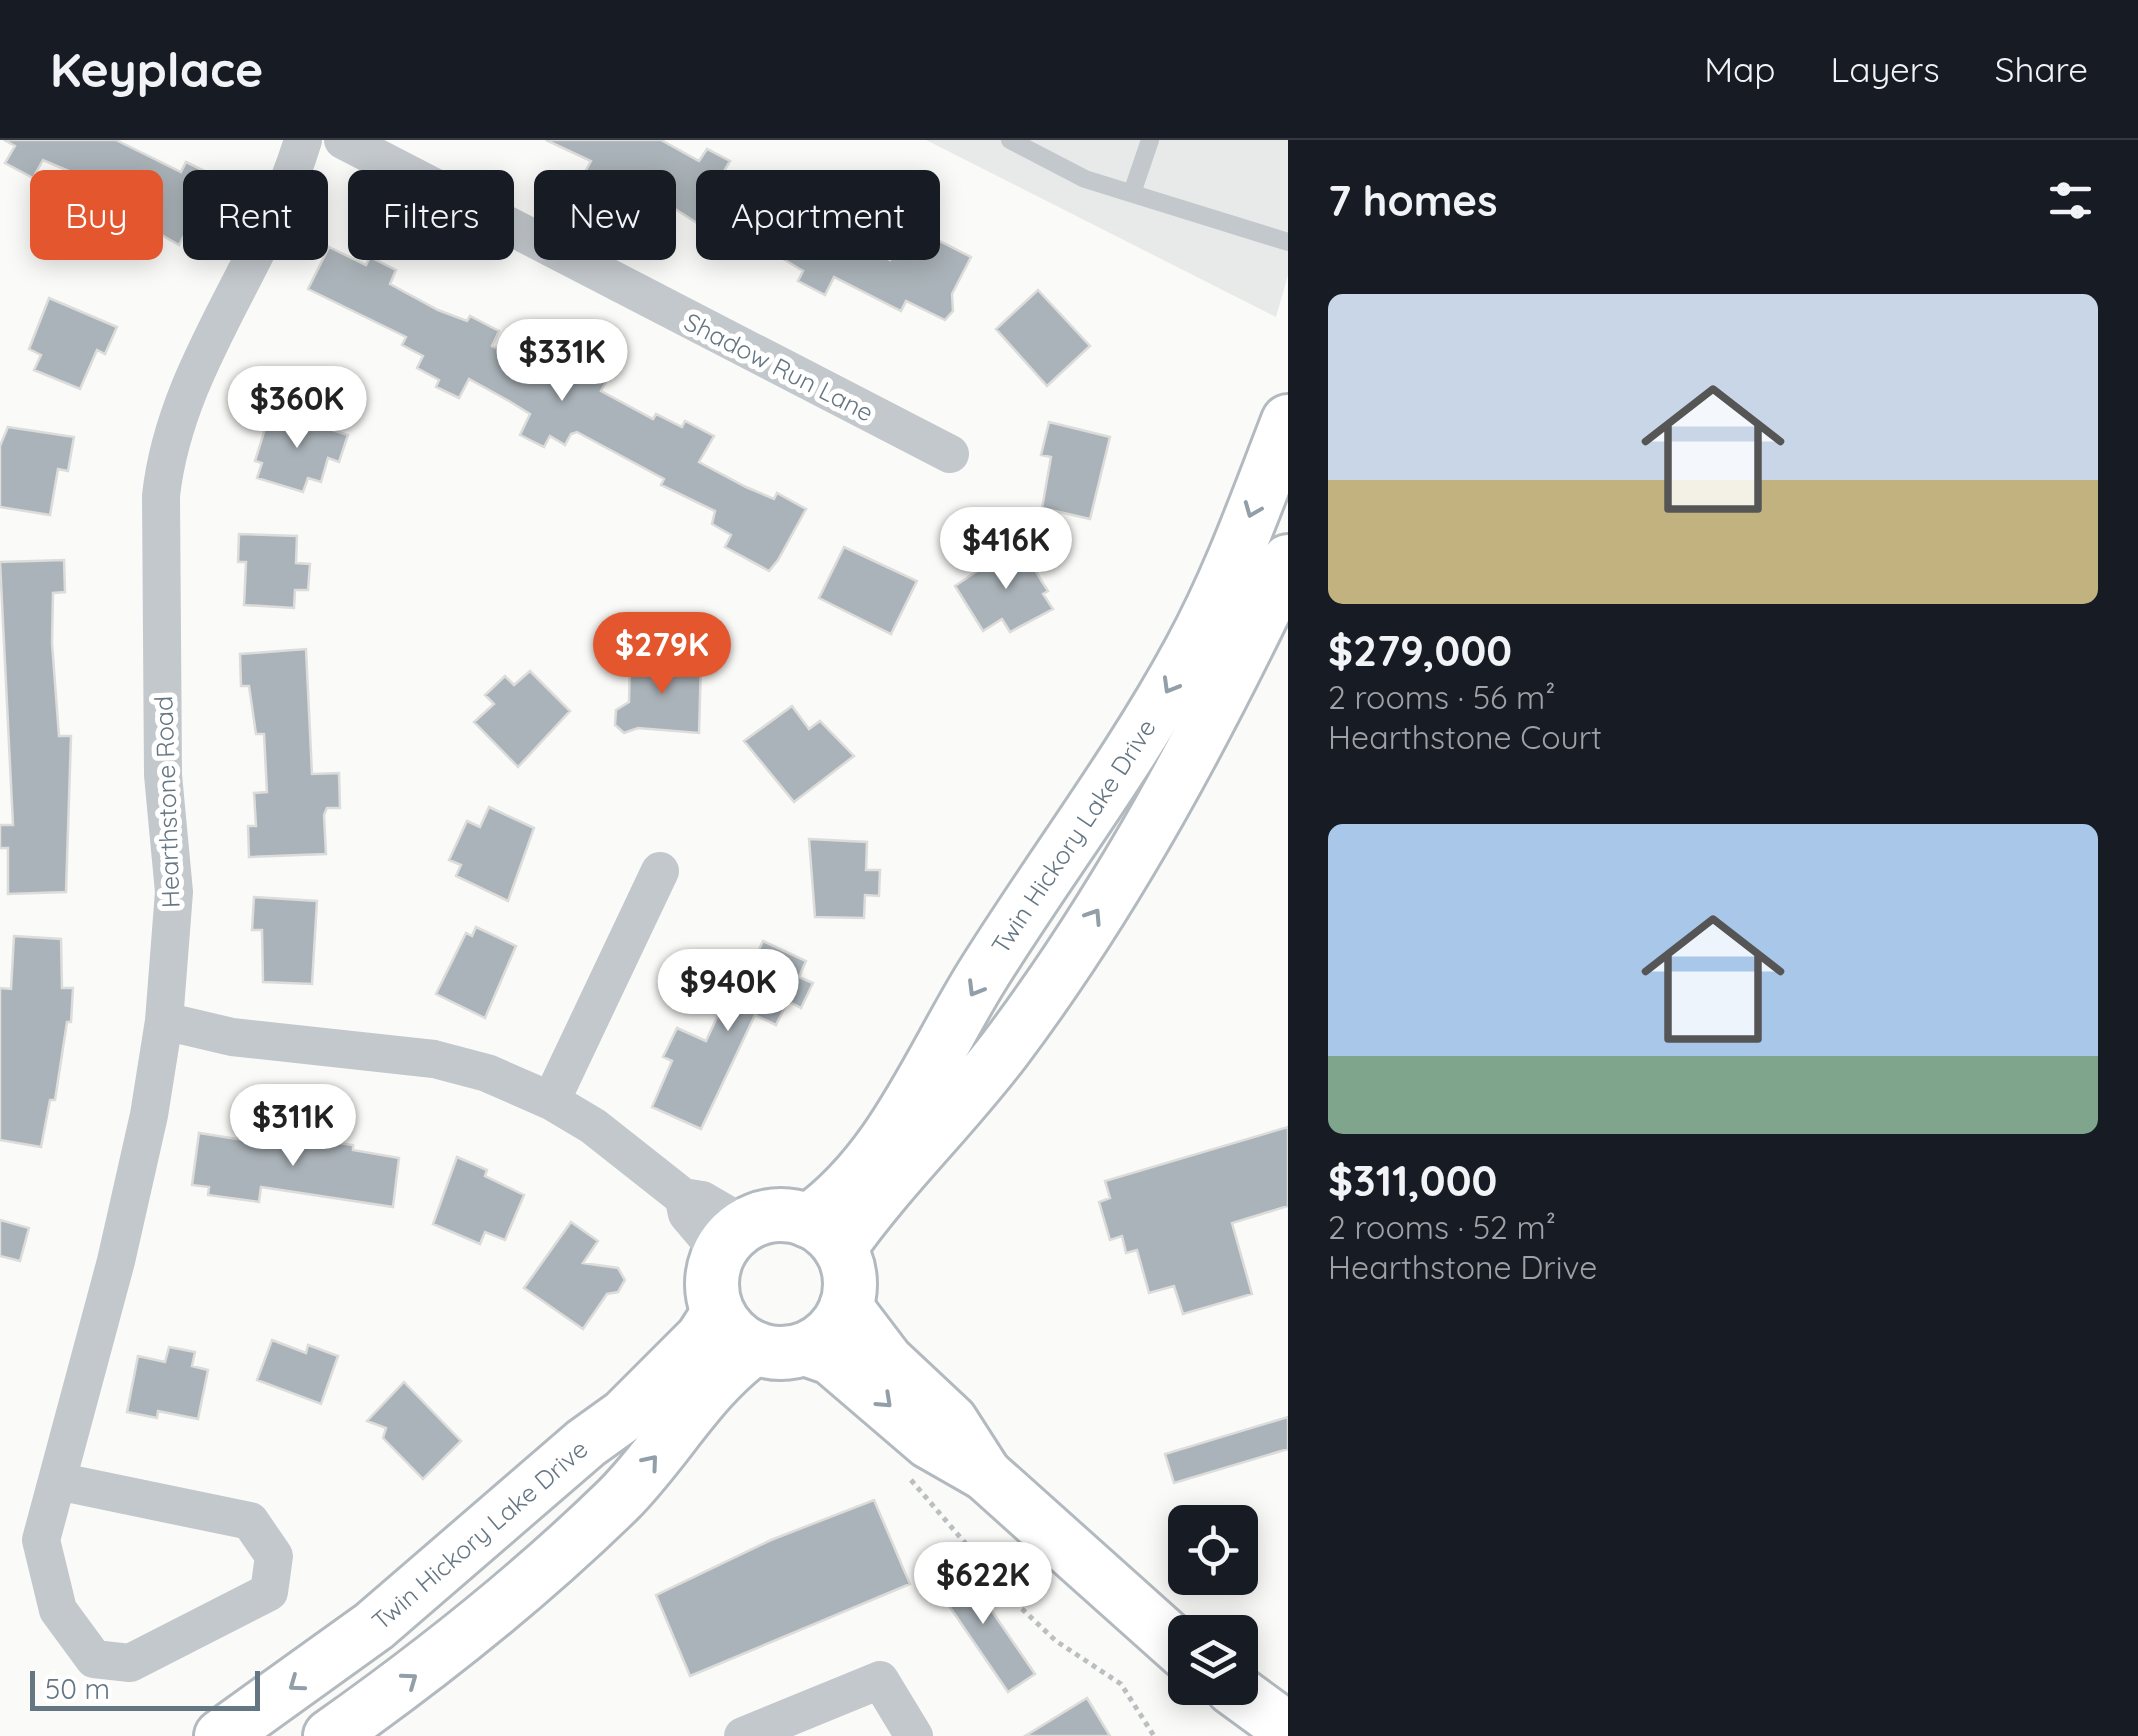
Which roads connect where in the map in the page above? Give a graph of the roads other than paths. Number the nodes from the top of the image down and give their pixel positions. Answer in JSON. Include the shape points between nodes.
{"nodes":[{"id":1,"x":303,"y":140,"type":"edge"},
{"id":2,"x":344,"y":140,"type":"edge"},
{"id":3,"x":1010,"y":140,"type":"edge"},
{"id":4,"x":1150,"y":140,"type":"edge"},
{"id":5,"x":1132,"y":194,"type":"junction"},
{"id":6,"x":1288,"y":242,"type":"edge"},
{"id":7,"x":1288,"y":421,"type":"edge"},
{"id":8,"x":950,"y":454,"type":"dead end"},
{"id":9,"x":1288,"y":561,"type":"edge"},
{"id":10,"x":660,"y":871,"type":"dead end"},
{"id":11,"x":164,"y":1020,"type":"junction"},
{"id":12,"x":551,"y":1101,"type":"junction"},
{"id":13,"x":824,"y":1234,"type":"junction"},
{"id":14,"x":733,"y":1238,"type":"junction"},
{"id":15,"x":846,"y":1307,"type":"junction"},
{"id":16,"x":718,"y":1313,"type":"junction"},
{"id":17,"x":780,"y":1348,"type":"junction"},
{"id":18,"x":985,"y":1474,"type":"junction"},
{"id":19,"x":57,"y":1481,"type":"junction"},
{"id":20,"x":1168,"y":1638,"type":"edge"},
{"id":21,"x":1255,"y":1705,"type":"edge"},
{"id":22,"x":786,"y":1728,"type":"edge"},
{"id":23,"x":1288,"y":1729,"type":"edge"},
{"id":24,"x":220,"y":1736,"type":"edge"},
{"id":25,"x":330,"y":1736,"type":"edge"},
{"id":26,"x":744,"y":1736,"type":"edge"},
{"id":27,"x":914,"y":1736,"type":"edge"}],
"edges":[{"from":1,"to":11,"type":"street","name":"Hearthstone Road","via":[[290,183],[184,394],[166,450],[160,496],[164,775],[174,892]]},
{"from":2,"to":8,"type":"street","name":"Shadow Run Lane"},
{"from":3,"to":5,"type":"lane"},
{"from":4,"to":5,"type":"lane"},
{"from":5,"to":6,"type":"lane"},
{"from":7,"to":13,"type":"street","name":"Twin Hickory Lake Drive","one_way":true,"via":[[1215,600],[1140,737],[1001,946]]},
{"from":13,"to":9,"type":"street","name":"Twin Hickory Lake Drive","one_way":true,"via":[[877,1196],[1004,1050],[1172,788]]},
{"from":10,"to":12,"type":"street"},
{"from":11,"to":12,"type":"street","via":[[232,1038],[434,1059]]},
{"from":11,"to":19,"type":"street","name":"Hearthstone Road","via":[[116,1261]]},
{"from":12,"to":14,"type":"street","via":[[683,1197],[687,1214]]},
{"from":13,"to":14,"type":"street","via":[[765,1216]]},
{"from":13,"to":15,"type":"street","via":[[848,1268]]},
{"from":14,"to":16,"type":"street","via":[[712,1274]]},
{"from":15,"to":17,"type":"street","via":[[834,1329]]},
{"from":15,"to":18,"type":"street","via":[[887,1360],[951,1421]]},
{"from":16,"to":17,"type":"street","via":[[737,1338]]},
{"from":16,"to":24,"type":"street","name":"Twin Hickory Lake Drive","one_way":true,"via":[[626,1416],[374,1626]]},
{"from":17,"to":18,"type":"street","one_way":true,"via":[[831,1358],[929,1442]]},
{"from":25,"to":17,"type":"street","one_way":true,"via":[[416,1675],[570,1545],[644,1471],[717,1380]]},
{"from":18,"to":20,"type":"street"},
{"from":19,"to":19,"type":"street","name":"Hearthstone Road","via":[[41,1540],[58,1610],[94,1658],[130,1664],[269,1592],[274,1556],[250,1521]]},
{"from":21,"to":23,"type":"street"},
{"from":22,"to":26,"type":"street"},
{"from":22,"to":27,"type":"street","via":[[880,1680]]}]}
